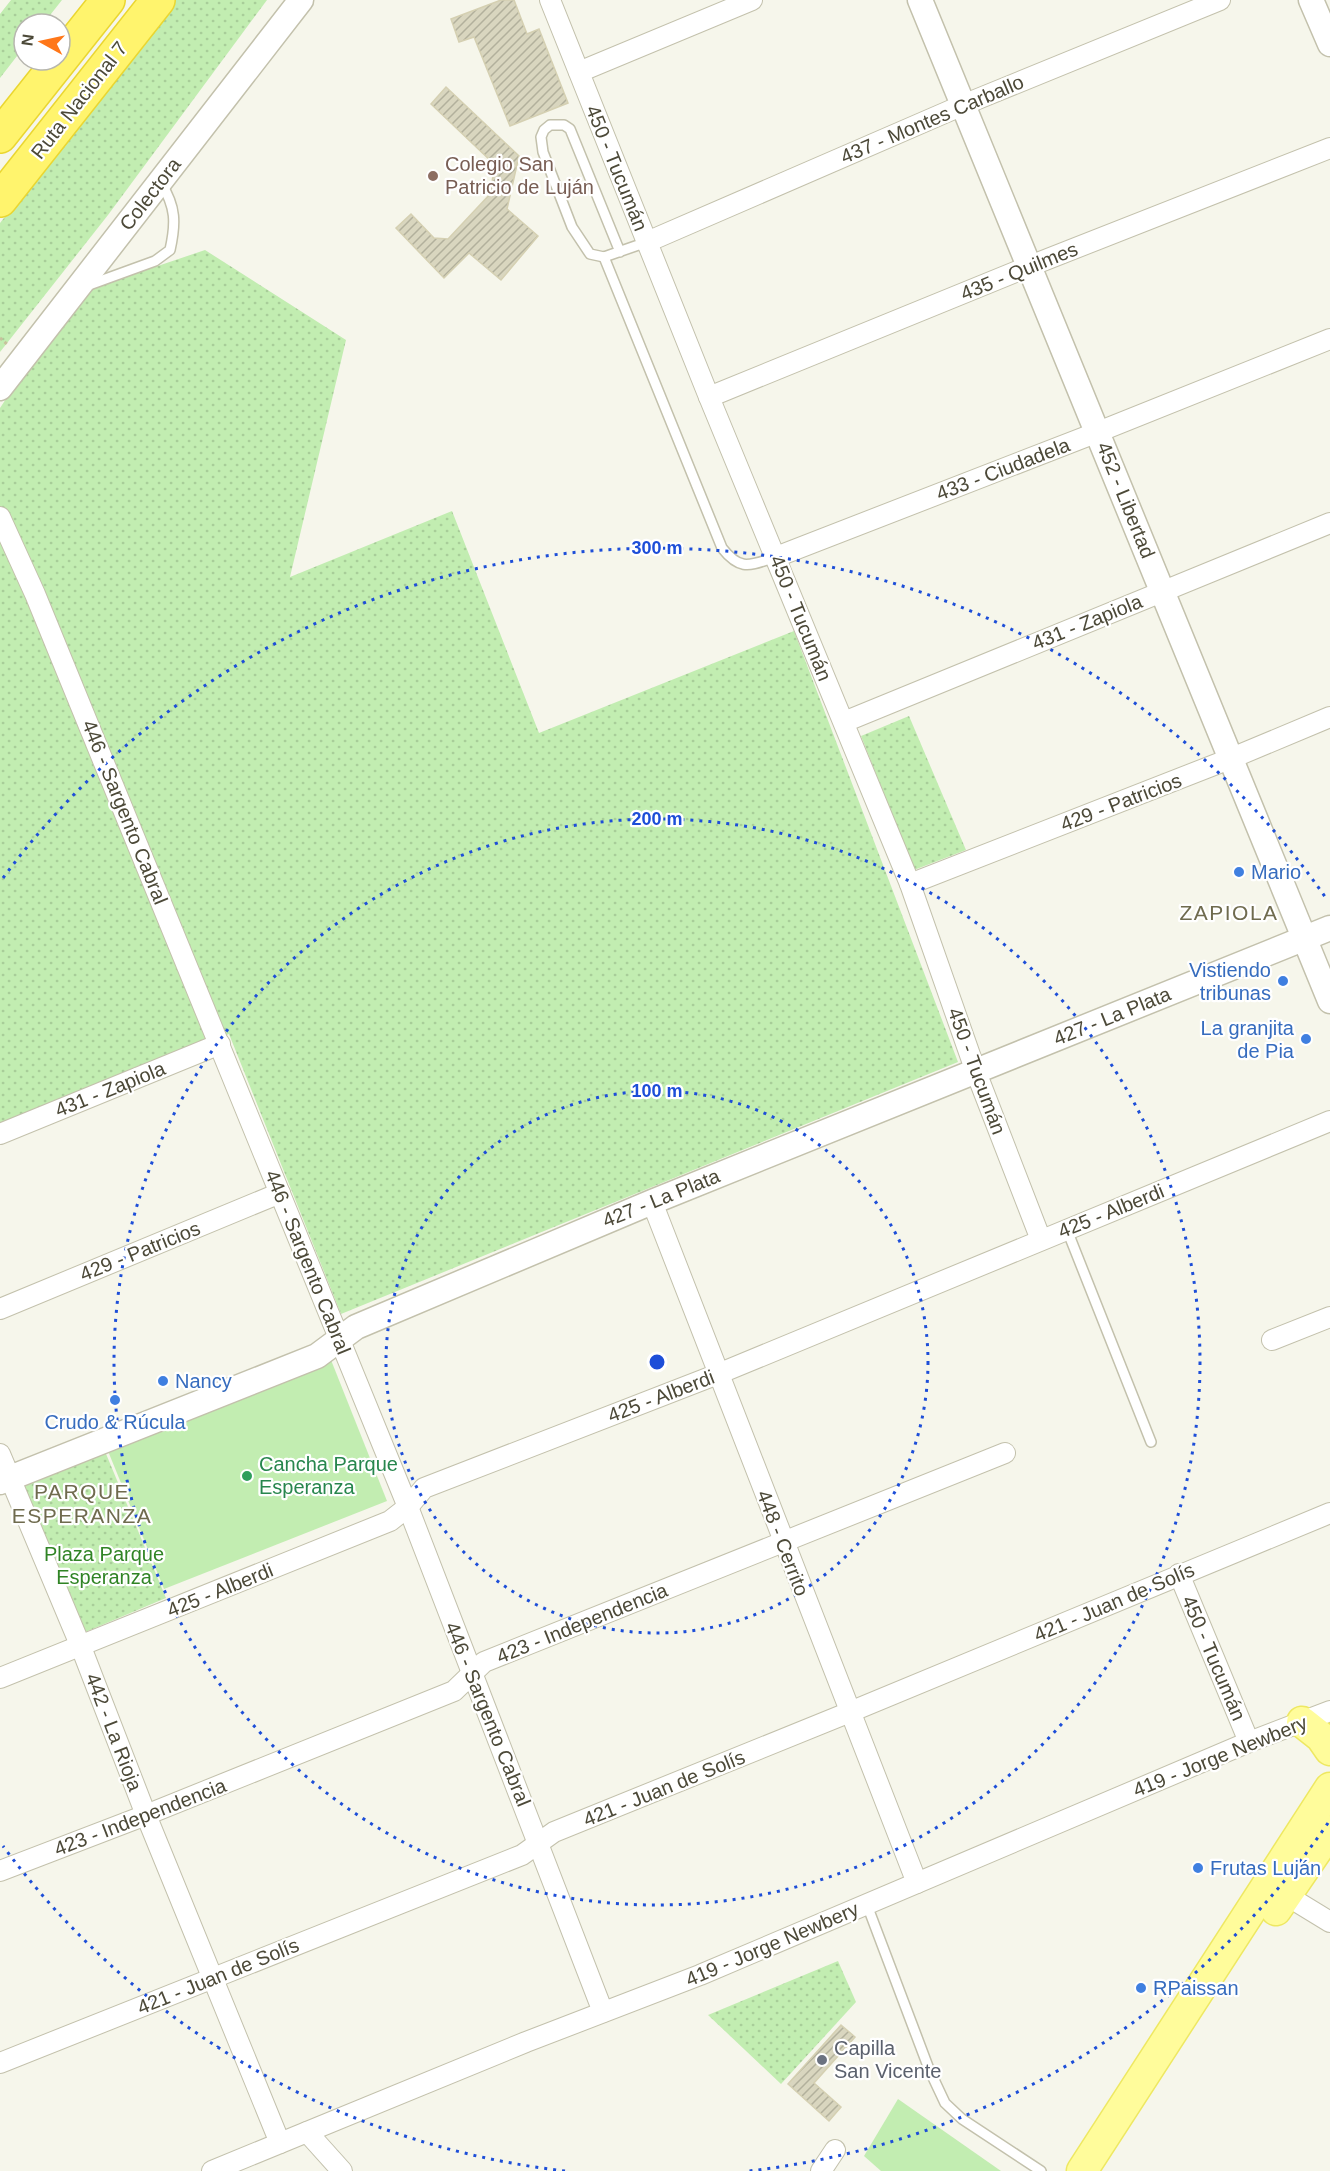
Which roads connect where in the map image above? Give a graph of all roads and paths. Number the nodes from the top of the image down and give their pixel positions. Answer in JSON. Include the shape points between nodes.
{"nodes":[{"id":1,"x":108,"y":0,"type":"edge"},
{"id":2,"x":158,"y":0,"type":"edge"},
{"id":3,"x":301,"y":0,"type":"edge"},
{"id":4,"x":550,"y":0,"type":"edge"},
{"id":5,"x":752,"y":0,"type":"edge"},
{"id":6,"x":920,"y":0,"type":"edge"},
{"id":7,"x":1220,"y":0,"type":"edge"},
{"id":8,"x":1311,"y":0,"type":"edge"},
{"id":9,"x":1330,"y":44,"type":"edge"},
{"id":10,"x":579,"y":72,"type":"junction"},
{"id":11,"x":963,"y":105,"type":"junction"},
{"id":12,"x":0,"y":136,"type":"edge"},
{"id":13,"x":1330,"y":148,"type":"edge"},
{"id":14,"x":159,"y":181,"type":"junction"},
{"id":15,"x":0,"y":200,"type":"edge"},
{"id":16,"x":647,"y":242,"type":"junction"},
{"id":17,"x":620,"y":252,"type":"junction"},
{"id":18,"x":604,"y":258,"type":"junction"},
{"id":19,"x":1030,"y":266,"type":"junction"},
{"id":20,"x":78,"y":288,"type":"junction"},
{"id":21,"x":1330,"y":339,"type":"edge"},
{"id":22,"x":0,"y":388,"type":"edge"},
{"id":23,"x":709,"y":397,"type":"junction"},
{"id":24,"x":1098,"y":432,"type":"junction"},
{"id":25,"x":0,"y":517,"type":"edge"},
{"id":26,"x":1330,"y":523,"type":"edge"},
{"id":27,"x":776,"y":556,"type":"junction"},
{"id":28,"x":1163,"y":591,"type":"junction"},
{"id":29,"x":1330,"y":717,"type":"edge"},
{"id":30,"x":844,"y":722,"type":"junction"},
{"id":31,"x":1232,"y":758,"type":"junction"},
{"id":32,"x":910,"y":884,"type":"junction"},
{"id":33,"x":1330,"y":927,"type":"edge"},
{"id":34,"x":1305,"y":938,"type":"junction"},
{"id":35,"x":1330,"y":1001,"type":"edge"},
{"id":36,"x":220,"y":1044,"type":"junction"},
{"id":37,"x":976,"y":1072,"type":"junction"},
{"id":38,"x":1330,"y":1121,"type":"edge"},
{"id":39,"x":0,"y":1134,"type":"edge"},
{"id":40,"x":280,"y":1193,"type":"junction"},
{"id":41,"x":652,"y":1202,"type":"junction"},
{"id":42,"x":1067,"y":1230,"type":"junction"},
{"id":43,"x":1041,"y":1240,"type":"junction"},
{"id":44,"x":0,"y":1309,"type":"edge"},
{"id":45,"x":1330,"y":1317,"type":"edge"},
{"id":46,"x":339,"y":1338,"type":"junction"},
{"id":47,"x":1272,"y":1340,"type":"dead end"},
{"id":48,"x":718,"y":1374,"type":"junction"},
{"id":49,"x":1151,"y":1442,"type":"dead end"},
{"id":50,"x":1005,"y":1452,"type":"dead end"},
{"id":51,"x":0,"y":1454,"type":"edge"},
{"id":52,"x":4,"y":1480,"type":"edge"},
{"id":53,"x":408,"y":1507,"type":"junction"},
{"id":54,"x":1330,"y":1513,"type":"edge"},
{"id":55,"x":783,"y":1543,"type":"junction"},
{"id":56,"x":1179,"y":1574,"type":"junction"},
{"id":57,"x":81,"y":1647,"type":"junction"},
{"id":58,"x":471,"y":1675,"type":"junction"},
{"id":59,"x":0,"y":1678,"type":"edge"},
{"id":60,"x":1330,"y":1711,"type":"edge"},
{"id":61,"x":850,"y":1712,"type":"junction"},
{"id":62,"x":1302,"y":1722,"type":"junction"},
{"id":63,"x":1249,"y":1742,"type":"junction"},
{"id":64,"x":1330,"y":1750,"type":"edge"},
{"id":65,"x":1330,"y":1788,"type":"edge"},
{"id":66,"x":146,"y":1815,"type":"junction"},
{"id":67,"x":1330,"y":1831,"type":"edge"},
{"id":68,"x":539,"y":1843,"type":"junction"},
{"id":69,"x":0,"y":1871,"type":"edge"},
{"id":70,"x":917,"y":1883,"type":"junction"},
{"id":71,"x":1277,"y":1889,"type":"junction"},
{"id":72,"x":867,"y":1905,"type":"junction"},
{"id":73,"x":1330,"y":1922,"type":"edge"},
{"id":74,"x":213,"y":1978,"type":"junction"},
{"id":75,"x":603,"y":2012,"type":"junction"},
{"id":76,"x":0,"y":2063,"type":"edge"},
{"id":77,"x":307,"y":2132,"type":"junction"},
{"id":78,"x":280,"y":2143,"type":"junction"},
{"id":79,"x":835,"y":2150,"type":"dead end"},
{"id":80,"x":212,"y":2171,"type":"edge"},
{"id":81,"x":342,"y":2171,"type":"edge"},
{"id":82,"x":821,"y":2171,"type":"edge"},
{"id":83,"x":1041,"y":2171,"type":"edge"},
{"id":84,"x":1082,"y":2171,"type":"edge"},
{"id":85,"x":1106,"y":2171,"type":"edge"}],
"edges":[{"from":1,"to":12,"type":"highway","name":"Ruta Nacional 7"},
{"from":2,"to":15,"type":"highway","name":"Ruta Nacional 7"},
{"from":3,"to":14,"type":"street","name":"Colectora"},
{"from":4,"to":10,"type":"street","name":"450 - Tucumán"},
{"from":5,"to":10,"type":"street"},
{"from":6,"to":11,"type":"street","name":"452 - Libertad"},
{"from":7,"to":11,"type":"street","name":"437 - Montes Carballo"},
{"from":8,"to":9,"type":"street"},
{"from":10,"to":16,"type":"street","name":"450 - Tucumán"},
{"from":11,"to":16,"type":"street","name":"437 - Montes Carballo"},
{"from":11,"to":19,"type":"street","name":"452 - Libertad"},
{"from":13,"to":19,"type":"street","name":"435 - Quilmes"},
{"from":14,"to":20,"type":"street","name":"Colectora"},
{"from":14,"to":20,"type":"lane","via":[[171,198],[175,227],[170,250],[155,261]]},
{"from":16,"to":17,"type":"lane"},
{"from":16,"to":23,"type":"street","name":"450 - Tucumán"},
{"from":17,"to":18,"type":"lane"},
{"from":17,"to":18,"type":"lane","via":[[570,129],[550,125],[541,137],[543,152],[572,227],[590,254]]},
{"from":18,"to":27,"type":"lane","via":[[722,548],[731,560],[747,566]]},
{"from":19,"to":23,"type":"street","name":"435 - Quilmes"},
{"from":19,"to":24,"type":"street","name":"452 - Libertad"},
{"from":20,"to":22,"type":"street","name":"Colectora"},
{"from":21,"to":24,"type":"street","name":"433 - Ciudadela"},
{"from":23,"to":27,"type":"street","name":"450 - Tucumán"},
{"from":24,"to":27,"type":"street","name":"433 - Ciudadela"},
{"from":24,"to":28,"type":"street","name":"452 - Libertad"},
{"from":25,"to":36,"type":"street","name":"446 - Sargento Cabral"},
{"from":26,"to":28,"type":"street","name":"431 - Zapiola"},
{"from":27,"to":30,"type":"street","name":"450 - Tucumán"},
{"from":28,"to":30,"type":"street","name":"431 - Zapiola"},
{"from":28,"to":31,"type":"street","name":"452 - Libertad"},
{"from":29,"to":31,"type":"street","name":"429 - Patricios"},
{"from":30,"to":32,"type":"street","name":"450 - Tucumán"},
{"from":31,"to":32,"type":"street","name":"429 - Patricios"},
{"from":31,"to":34,"type":"street","name":"452 - Libertad"},
{"from":32,"to":37,"type":"street","name":"450 - Tucumán"},
{"from":33,"to":34,"type":"street","name":"427 - La Plata"},
{"from":34,"to":35,"type":"street","name":"452 - Libertad"},
{"from":34,"to":37,"type":"street","name":"427 - La Plata"},
{"from":36,"to":39,"type":"street","name":"431 - Zapiola"},
{"from":36,"to":40,"type":"street","name":"446 - Sargento Cabral"},
{"from":37,"to":41,"type":"street","name":"427 - La Plata"},
{"from":37,"to":43,"type":"street","name":"450 - Tucumán"},
{"from":38,"to":42,"type":"street","name":"425 - Alberdi"},
{"from":40,"to":44,"type":"street","name":"429 - Patricios"},
{"from":40,"to":46,"type":"street","name":"446 - Sargento Cabral"},
{"from":41,"to":46,"type":"street","name":"427 - La Plata","via":[[356,1327]]},
{"from":41,"to":48,"type":"street","name":"448 - Cerrito"},
{"from":42,"to":43,"type":"street","name":"425 - Alberdi"},
{"from":42,"to":49,"type":"lane"},
{"from":43,"to":48,"type":"street","name":"425 - Alberdi"},
{"from":45,"to":47,"type":"street"},
{"from":46,"to":52,"type":"street","name":"427 - La Plata","via":[[317,1356]]},
{"from":46,"to":53,"type":"street","name":"446 - Sargento Cabral"},
{"from":48,"to":53,"type":"street","name":"425 - Alberdi","via":[[424,1488]]},
{"from":48,"to":55,"type":"street","name":"448 - Cerrito"},
{"from":50,"to":55,"type":"street","name":"423 - Independencia"},
{"from":51,"to":52,"type":"street","name":"442 - La Rioja"},
{"from":52,"to":57,"type":"street","name":"442 - La Rioja"},
{"from":53,"to":57,"type":"street","name":"425 - Alberdi","via":[[390,1521]]},
{"from":53,"to":58,"type":"street","name":"446 - Sargento Cabral"},
{"from":54,"to":56,"type":"street","name":"421 - Juan de Solís"},
{"from":55,"to":58,"type":"street","name":"423 - Independencia","via":[[484,1662]]},
{"from":55,"to":61,"type":"street","name":"448 - Cerrito"},
{"from":56,"to":61,"type":"street","name":"421 - Juan de Solís"},
{"from":56,"to":63,"type":"street","name":"450 - Tucumán"},
{"from":57,"to":59,"type":"street","name":"425 - Alberdi"},
{"from":57,"to":66,"type":"street","name":"442 - La Rioja"},
{"from":58,"to":66,"type":"street","name":"423 - Independencia","via":[[454,1691]]},
{"from":58,"to":68,"type":"street","name":"446 - Sargento Cabral"},
{"from":60,"to":62,"type":"street","name":"419 - Jorge Newbery"},
{"from":61,"to":68,"type":"street","name":"421 - Juan de Solís","via":[[554,1832]]},
{"from":61,"to":70,"type":"street","name":"448 - Cerrito"},
{"from":62,"to":63,"type":"street","name":"419 - Jorge Newbery"},
{"from":62,"to":64,"type":"main road"},
{"from":63,"to":70,"type":"street","name":"419 - Jorge Newbery"},
{"from":65,"to":71,"type":"main road"},
{"from":66,"to":69,"type":"street","name":"423 - Independencia"},
{"from":66,"to":74,"type":"street","name":"442 - La Rioja"},
{"from":67,"to":71,"type":"main road"},
{"from":68,"to":74,"type":"street","name":"421 - Juan de Solís","via":[[522,1855]]},
{"from":68,"to":75,"type":"street","name":"446 - Sargento Cabral"},
{"from":70,"to":72,"type":"street","name":"419 - Jorge Newbery"},
{"from":71,"to":73,"type":"street"},
{"from":71,"to":84,"type":"main road"},
{"from":71,"to":85,"type":"main road"},
{"from":72,"to":75,"type":"street","name":"419 - Jorge Newbery"},
{"from":72,"to":83,"type":"lane","via":[[945,2103],[962,2119]]},
{"from":74,"to":76,"type":"street","name":"421 - Juan de Solís"},
{"from":74,"to":78,"type":"street","name":"442 - La Rioja"},
{"from":75,"to":77,"type":"street","name":"419 - Jorge Newbery"},
{"from":77,"to":78,"type":"street","name":"419 - Jorge Newbery"},
{"from":77,"to":81,"type":"street"},
{"from":78,"to":80,"type":"street","name":"419 - Jorge Newbery"},
{"from":79,"to":82,"type":"street"}]}
